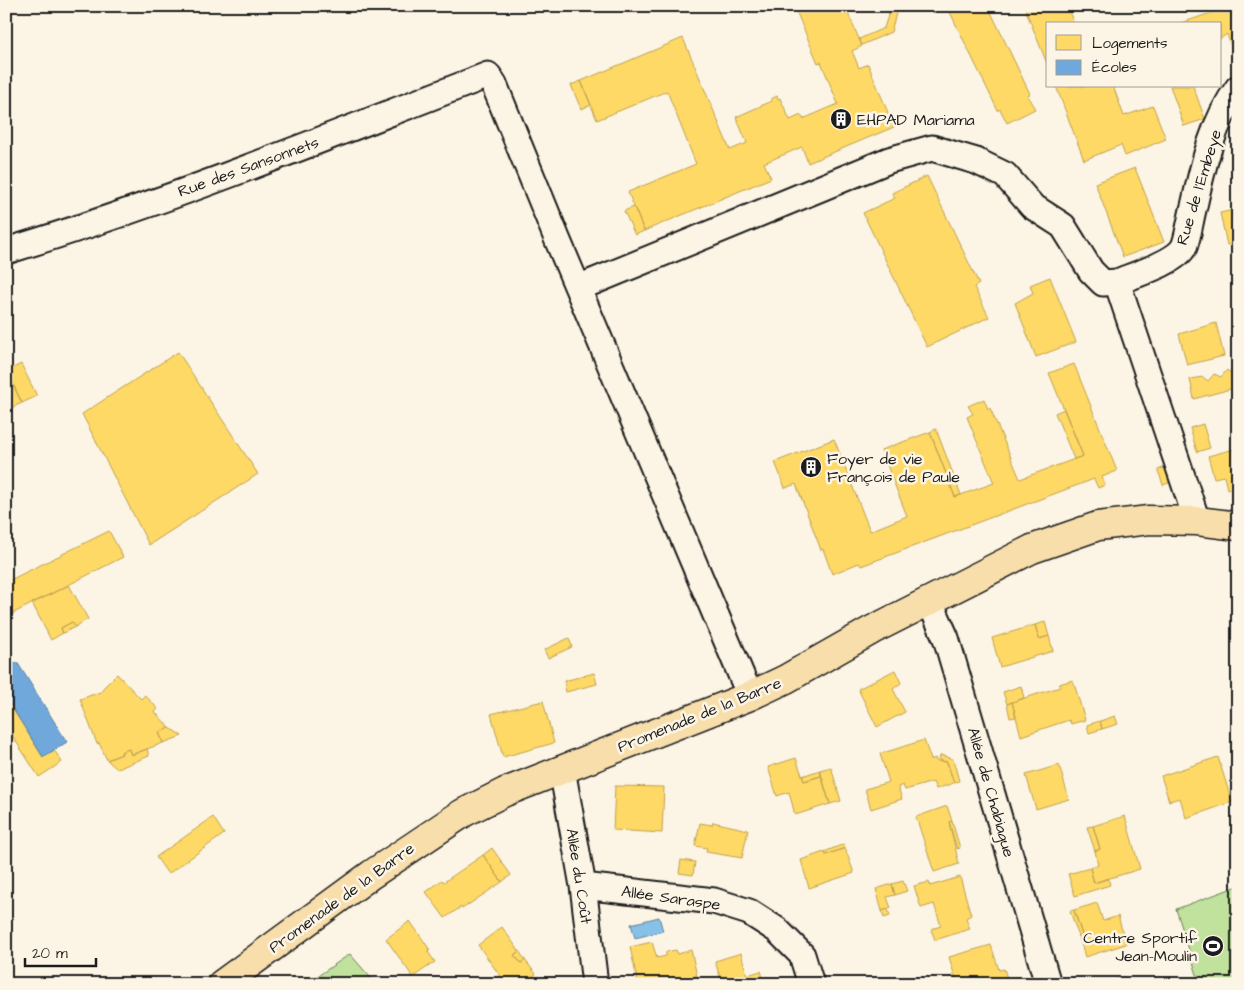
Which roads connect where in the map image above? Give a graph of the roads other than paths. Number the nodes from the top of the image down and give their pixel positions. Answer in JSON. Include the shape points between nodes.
{"nodes":[{"id":1,"x":1238,"y":88,"type":"edge"},
{"id":2,"x":6,"y":251,"type":"edge"},
{"id":3,"x":1117,"y":282,"type":"junction"},
{"id":4,"x":578,"y":288,"type":"junction"},
{"id":5,"x":1196,"y":521,"type":"junction"},
{"id":6,"x":1238,"y":526,"type":"edge"},
{"id":7,"x":930,"y":602,"type":"junction"},
{"id":8,"x":750,"y":696,"type":"junction"},
{"id":9,"x":562,"y":769,"type":"junction"},
{"id":10,"x":583,"y":886,"type":"junction"},
{"id":11,"x":222,"y":984,"type":"edge"},
{"id":12,"x":595,"y":984,"type":"edge"},
{"id":13,"x":811,"y":984,"type":"edge"},
{"id":14,"x":1048,"y":984,"type":"edge"}],
"edges":[{"from":1,"to":3,"type":"street","name":"Rue de l'Embeye","via":[[1217,124],[1184,247],[1166,262]]},
{"from":2,"to":4,"type":"street","name":"Rue des Sansonnets","via":[[72,231],[488,75]]},
{"from":3,"to":4,"type":"street","via":[[1103,283],[1090,271],[1063,226],[1032,206],[1005,175],[976,161],[932,148],[880,164]]},
{"from":3,"to":5,"type":"street"},
{"from":4,"to":8,"type":"street"},
{"from":5,"to":6,"type":"main road","name":"Promenade de la Barre"},
{"from":5,"to":7,"type":"main road","name":"Promenade de la Barre","via":[[1149,520],[1098,526],[1032,549]]},
{"from":7,"to":8,"type":"main road","name":"Promenade de la Barre"},
{"from":7,"to":14,"type":"street","name":"Allée de Chabiague","via":[[946,638]]},
{"from":8,"to":9,"type":"main road","name":"Promenade de la Barre"},
{"from":9,"to":10,"type":"street","name":"Allée du Coût"},
{"from":9,"to":11,"type":"main road","name":"Promenade de la Barre","via":[[505,792],[440,826]]},
{"from":10,"to":12,"type":"street","name":"Allée du Coût"},
{"from":10,"to":13,"type":"street","name":"Allée Saraspe","via":[[714,901],[749,912],[777,930],[802,955]]}]}
